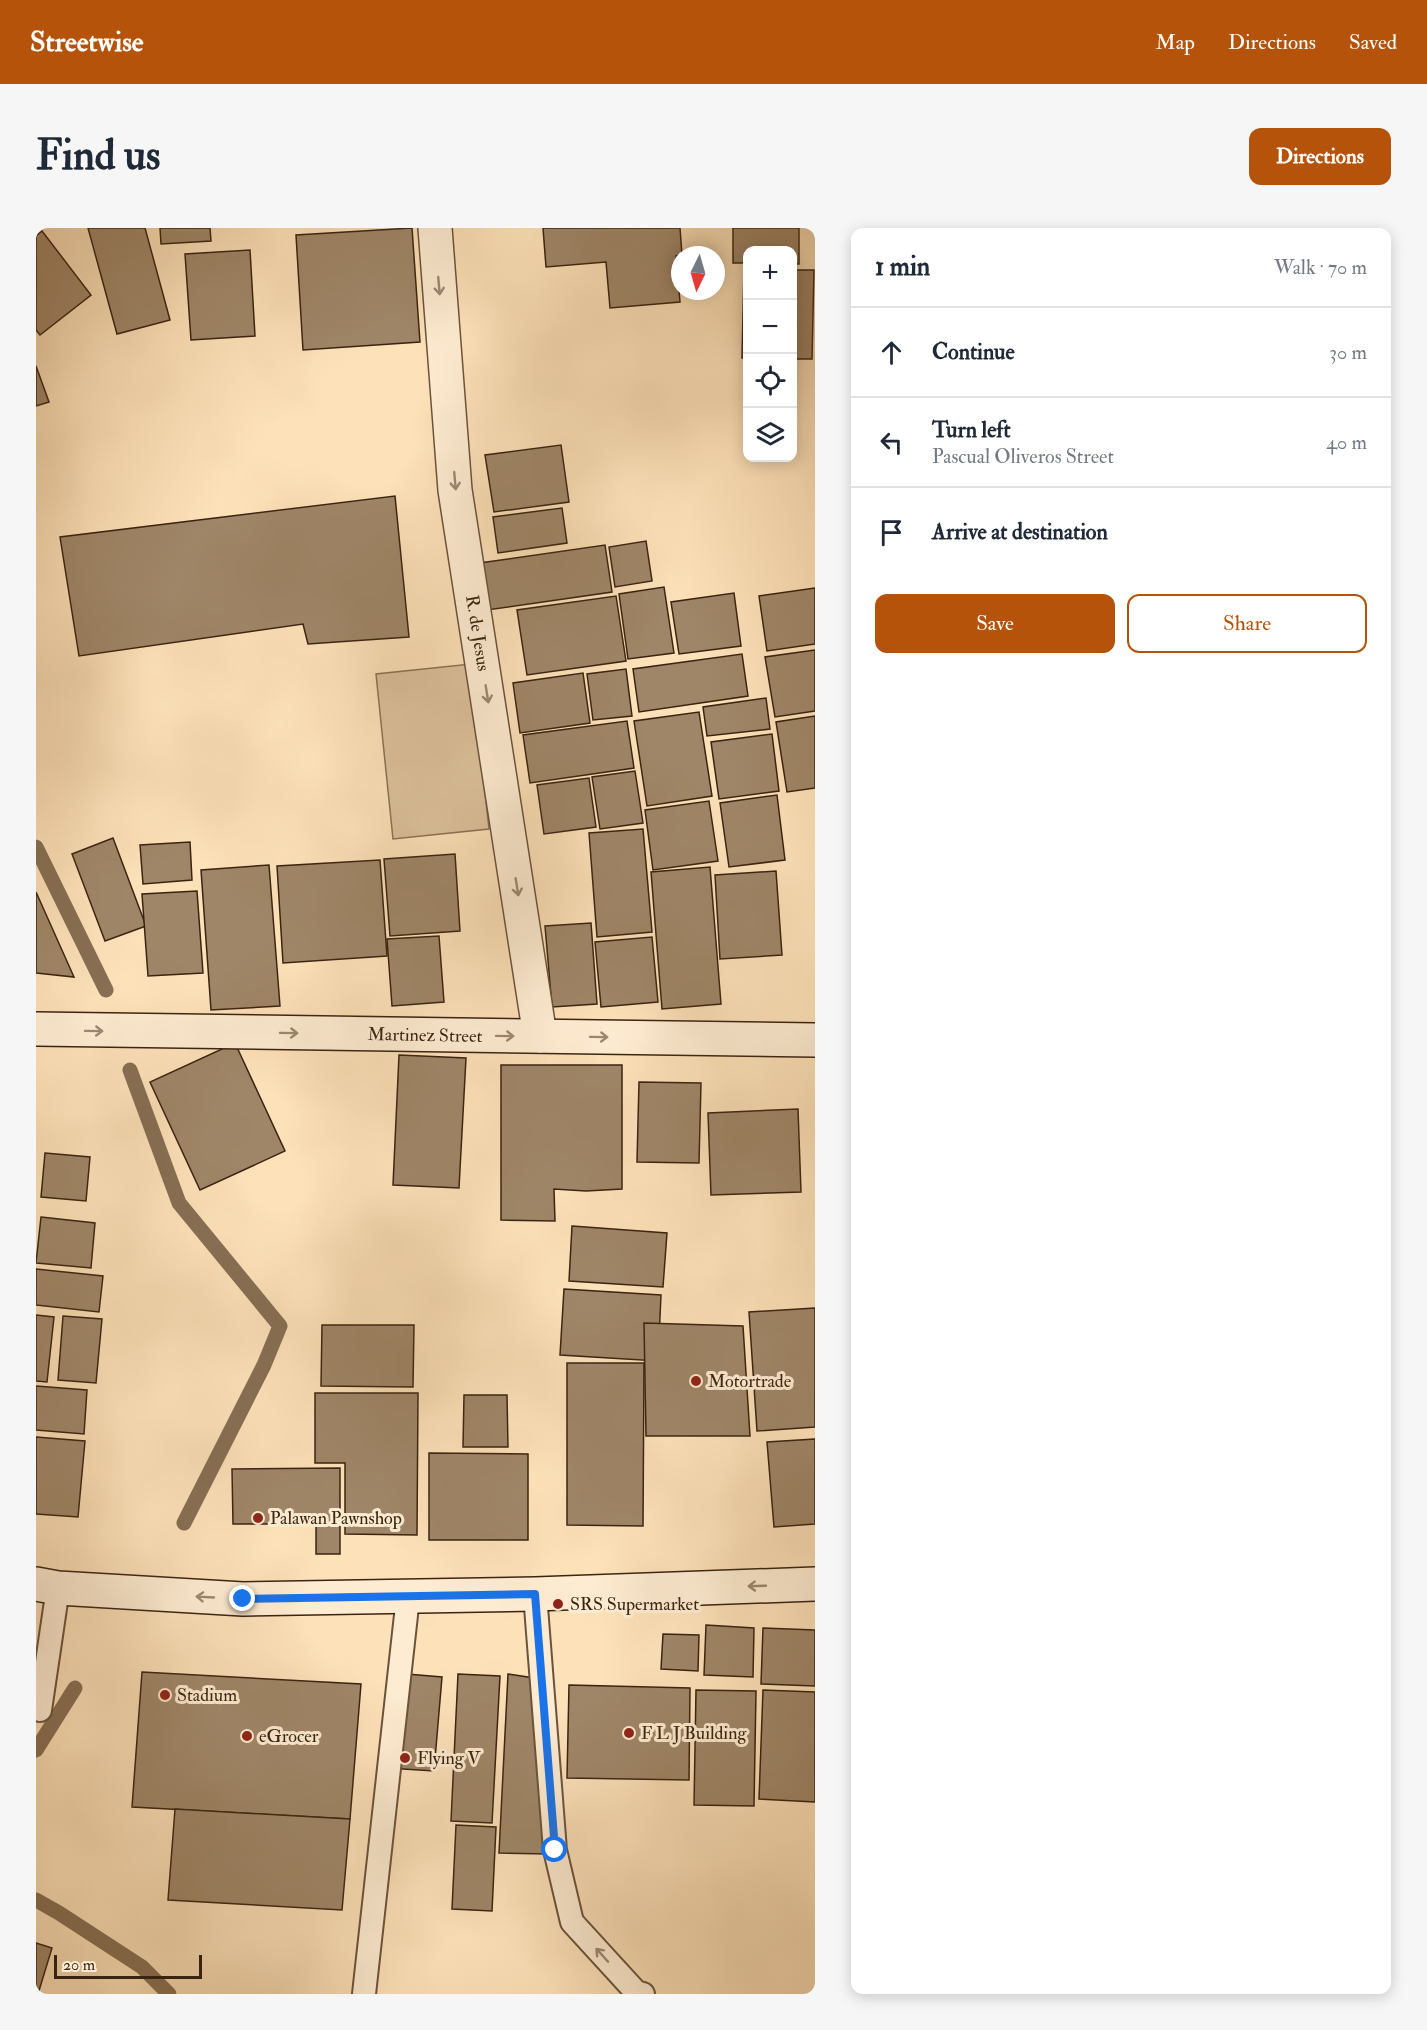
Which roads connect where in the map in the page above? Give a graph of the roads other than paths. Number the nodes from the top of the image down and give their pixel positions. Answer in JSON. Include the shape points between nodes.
{"nodes":[{"id":1,"x":435,"y":228,"type":"edge"},
{"id":2,"x":36,"y":1029,"type":"edge"},
{"id":3,"x":540,"y":1036,"type":"junction"},
{"id":4,"x":815,"y":1040,"type":"edge"},
{"id":5,"x":815,"y":1584,"type":"edge"},
{"id":6,"x":47,"y":1586,"type":"edge"},
{"id":7,"x":535,"y":1594,"type":"junction"},
{"id":8,"x":408,"y":1597,"type":"junction"},
{"id":9,"x":40,"y":1710,"type":"dead end"},
{"id":10,"x":364,"y":1994,"type":"edge"},
{"id":11,"x":644,"y":1994,"type":"edge"}],
"edges":[{"from":1,"to":3,"type":"street","name":"R. de Jesus","one_way":true,"via":[[455,490]]},
{"from":2,"to":3,"type":"street","name":"Martinez Street","one_way":true},
{"from":3,"to":4,"type":"street","name":"Martinez Street","one_way":true},
{"from":5,"to":7,"type":"street","one_way":true},
{"from":8,"to":6,"type":"street","one_way":true,"via":[[243,1599]]},
{"from":6,"to":9,"type":"lane"},
{"from":7,"to":8,"type":"street"},
{"from":11,"to":7,"type":"lane","one_way":true,"via":[[636,1992],[572,1922],[555,1850]]},
{"from":8,"to":10,"type":"lane"}]}
